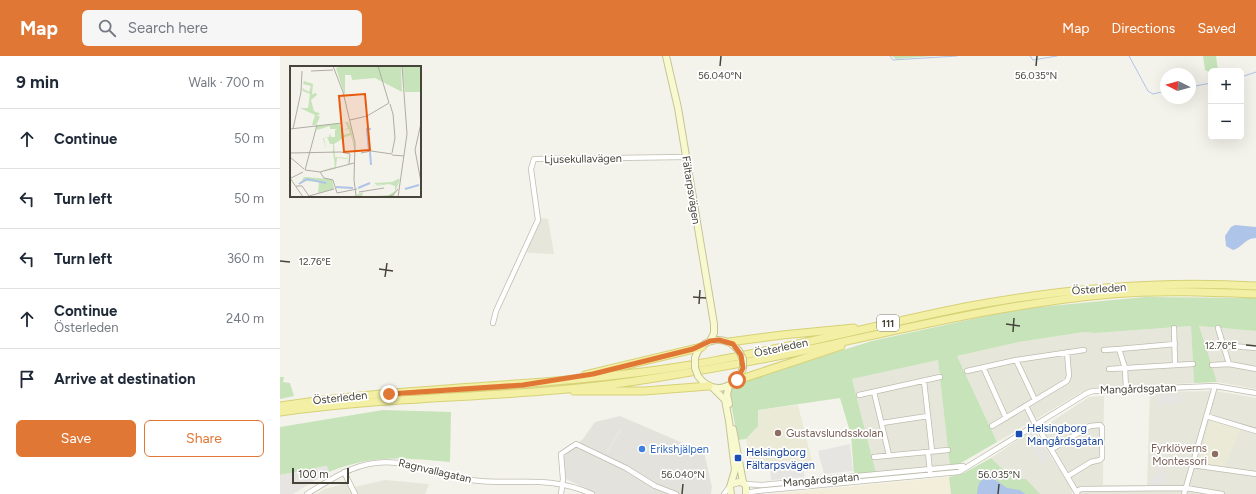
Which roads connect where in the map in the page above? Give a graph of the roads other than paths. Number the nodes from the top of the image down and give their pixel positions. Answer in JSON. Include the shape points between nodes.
{"nodes":[{"id":1,"x":666,"y":56,"type":"edge"},
{"id":2,"x":686,"y":157,"type":"junction"},
{"id":3,"x":1256,"y":286,"type":"edge"},
{"id":4,"x":1256,"y":294,"type":"edge"},
{"id":5,"x":493,"y":323,"type":"dead end"},
{"id":6,"x":714,"y":324,"type":"junction"},
{"id":7,"x":885,"y":324,"type":"junction"},
{"id":8,"x":1174,"y":328,"type":"dead end"},
{"id":9,"x":1218,"y":328,"type":"dead end"},
{"id":10,"x":874,"y":335,"type":"junction"},
{"id":11,"x":710,"y":341,"type":"junction"},
{"id":12,"x":727,"y":341,"type":"junction"},
{"id":13,"x":1175,"y":344,"type":"junction"},
{"id":14,"x":702,"y":347,"type":"junction"},
{"id":15,"x":1224,"y":347,"type":"junction"},
{"id":16,"x":1256,"y":348,"type":"edge"},
{"id":17,"x":1119,"y":349,"type":"junction"},
{"id":18,"x":1084,"y":350,"type":"dead end"},
{"id":19,"x":1104,"y":350,"type":"dead end"},
{"id":20,"x":1067,"y":352,"type":"junction"},
{"id":21,"x":1016,"y":360,"type":"junction"},
{"id":22,"x":1193,"y":364,"type":"dead end"},
{"id":23,"x":1229,"y":364,"type":"junction"},
{"id":24,"x":1175,"y":365,"type":"junction"},
{"id":25,"x":1212,"y":365,"type":"dead end"},
{"id":26,"x":983,"y":368,"type":"junction"},
{"id":27,"x":1125,"y":368,"type":"junction"},
{"id":28,"x":1109,"y":369,"type":"dead end"},
{"id":29,"x":1256,"y":369,"type":"edge"},
{"id":30,"x":967,"y":371,"type":"dead end"},
{"id":31,"x":940,"y":377,"type":"dead end"},
{"id":32,"x":924,"y":380,"type":"junction"},
{"id":33,"x":523,"y":385,"type":"junction"},
{"id":34,"x":730,"y":385,"type":"junction"},
{"id":35,"x":1215,"y":386,"type":"junction"},
{"id":36,"x":710,"y":387,"type":"junction"},
{"id":37,"x":1126,"y":390,"type":"junction"},
{"id":38,"x":540,"y":391,"type":"junction"},
{"id":39,"x":874,"y":392,"type":"junction"},
{"id":40,"x":1256,"y":393,"type":"edge"},
{"id":41,"x":859,"y":395,"type":"dead end"},
{"id":42,"x":1035,"y":400,"type":"junction"},
{"id":43,"x":280,"y":406,"type":"edge"},
{"id":44,"x":1026,"y":406,"type":"junction"},
{"id":45,"x":280,"y":412,"type":"edge"},
{"id":46,"x":928,"y":416,"type":"junction"},
{"id":47,"x":1206,"y":416,"type":"junction"},
{"id":48,"x":1006,"y":418,"type":"junction"},
{"id":49,"x":882,"y":423,"type":"junction"},
{"id":50,"x":1036,"y":424,"type":"junction"},
{"id":51,"x":992,"y":426,"type":"dead end"},
{"id":52,"x":1256,"y":431,"type":"edge"},
{"id":53,"x":1052,"y":449,"type":"junction"},
{"id":54,"x":948,"y":450,"type":"dead end"},
{"id":55,"x":930,"y":451,"type":"junction"},
{"id":56,"x":889,"y":455,"type":"junction"},
{"id":57,"x":874,"y":456,"type":"dead end"},
{"id":58,"x":1192,"y":465,"type":"junction"},
{"id":59,"x":344,"y":472,"type":"junction"},
{"id":60,"x":930,"y":473,"type":"junction"},
{"id":61,"x":1256,"y":474,"type":"edge"},
{"id":62,"x":1068,"y":476,"type":"junction"},
{"id":63,"x":744,"y":483,"type":"junction"},
{"id":64,"x":563,"y":484,"type":"junction"},
{"id":65,"x":731,"y":485,"type":"junction"},
{"id":66,"x":1186,"y":488,"type":"junction"},
{"id":67,"x":1077,"y":493,"type":"edge"},
{"id":68,"x":307,"y":494,"type":"edge"},
{"id":69,"x":355,"y":494,"type":"edge"},
{"id":70,"x":561,"y":494,"type":"edge"},
{"id":71,"x":592,"y":494,"type":"edge"},
{"id":72,"x":676,"y":494,"type":"edge"},
{"id":73,"x":724,"y":494,"type":"edge"},
{"id":74,"x":730,"y":494,"type":"edge"},
{"id":75,"x":746,"y":494,"type":"edge"},
{"id":76,"x":1184,"y":494,"type":"edge"},
{"id":77,"x":1222,"y":494,"type":"edge"}],
"edges":[{"from":1,"to":2,"type":"main road","name":"Fältarpsvägen","via":[[675,90]]},
{"from":2,"to":5,"type":"street","name":"Ljusekullavägen","via":[[534,159],[531,169],[538,220],[496,311]]},
{"from":2,"to":6,"type":"main road","name":"Fältarpsvägen"},
{"from":3,"to":7,"type":"main road","name":"Österleden","number":"111","via":[[1156,286],[1073,291],[965,307]]},
{"from":4,"to":10,"type":"main road","name":"Österleden","number":"111","via":[[1144,292],[1072,298],[991,309]]},
{"from":6,"to":11,"type":"main road","name":"Fältarpsvägen","via":[[714,333]]},
{"from":6,"to":12,"type":"main road","name":"Fältarpsvägen"},
{"from":7,"to":12,"type":"main road"},
{"from":7,"to":33,"type":"main road","name":"Österleden","number":"111","via":[[685,366]]},
{"from":8,"to":13,"type":"street"},
{"from":9,"to":15,"type":"street"},
{"from":10,"to":34,"type":"main road","via":[[744,378]]},
{"from":10,"to":38,"type":"main road","name":"Österleden","number":"111","via":[[652,379]]},
{"from":11,"to":12,"type":"main road"},
{"from":11,"to":14,"type":"main road"},
{"from":12,"to":34,"type":"main road","bridge":true,"via":[[739,351],[743,359],[743,368],[737,380]]},
{"from":13,"to":17,"type":"street"},
{"from":13,"to":24,"type":"street"},
{"from":14,"to":33,"type":"main road","via":[[593,374]]},
{"from":14,"to":36,"type":"main road","bridge":true,"via":[[695,358],[695,368],[698,376]]},
{"from":15,"to":16,"type":"street"},
{"from":15,"to":23,"type":"street"},
{"from":17,"to":19,"type":"street"},
{"from":17,"to":27,"type":"street"},
{"from":18,"to":20,"type":"street"},
{"from":20,"to":21,"type":"street"},
{"from":20,"to":42,"type":"street","via":[[1067,381]]},
{"from":21,"to":26,"type":"street"},
{"from":21,"to":42,"type":"street"},
{"from":22,"to":24,"type":"street"},
{"from":23,"to":25,"type":"street"},
{"from":23,"to":29,"type":"street"},
{"from":24,"to":27,"type":"street"},
{"from":26,"to":30,"type":"street"},
{"from":26,"to":48,"type":"street"},
{"from":27,"to":28,"type":"street"},
{"from":27,"to":37,"type":"street"},
{"from":31,"to":32,"type":"street"},
{"from":32,"to":39,"type":"street"},
{"from":32,"to":46,"type":"street"},
{"from":33,"to":43,"type":"main road","name":"Österleden","number":"111","via":[[357,396]]},
{"from":34,"to":36,"type":"main road","via":[[724,388]]},
{"from":34,"to":63,"type":"main road","via":[[728,399]]},
{"from":35,"to":37,"type":"street","name":"Mangårdsgatan"},
{"from":35,"to":40,"type":"street","name":"Mangårdsgatan"},
{"from":35,"to":47,"type":"street"},
{"from":36,"to":38,"type":"main road","via":[[644,391]]},
{"from":36,"to":65,"type":"main road","via":[[722,396],[727,407],[735,470]]},
{"from":37,"to":50,"type":"street","name":"Mangårdsgatan","via":[[1087,393]]},
{"from":38,"to":45,"type":"main road","name":"Österleden","number":"111","via":[[358,403]]},
{"from":39,"to":41,"type":"street"},
{"from":39,"to":49,"type":"street"},
{"from":42,"to":44,"type":"street"},
{"from":44,"to":48,"type":"street"},
{"from":44,"to":50,"type":"street"},
{"from":46,"to":49,"type":"street"},
{"from":46,"to":55,"type":"street"},
{"from":47,"to":52,"type":"street"},
{"from":47,"to":58,"type":"street"},
{"from":48,"to":51,"type":"street"},
{"from":49,"to":56,"type":"street"},
{"from":50,"to":53,"type":"street"},
{"from":50,"to":60,"type":"street","name":"Mangårdsgatan","via":[[958,472]]},
{"from":53,"to":62,"type":"street"},
{"from":53,"to":62,"type":"street","via":[[1090,426],[1102,427],[1102,458]]},
{"from":54,"to":55,"type":"street"},
{"from":55,"to":56,"type":"street"},
{"from":55,"to":60,"type":"street"},
{"from":56,"to":57,"type":"street"},
{"from":58,"to":61,"type":"street"},
{"from":58,"to":66,"type":"street"},
{"from":59,"to":64,"type":"street","name":"Ragnvallagatan","via":[[363,465],[394,462],[412,464],[470,480]]},
{"from":59,"to":68,"type":"street","name":"Ragnvallagatan"},
{"from":59,"to":69,"type":"street"},
{"from":60,"to":63,"type":"street","name":"Mangårdsgatan","via":[[762,485]]},
{"from":60,"to":75,"type":"street","name":"Mangårdsgatan"},
{"from":62,"to":67,"type":"street"},
{"from":63,"to":65,"type":"main road"},
{"from":63,"to":75,"type":"main road"},
{"from":64,"to":70,"type":"street"},
{"from":64,"to":71,"type":"street","name":"Ragnvallagatan"},
{"from":64,"to":72,"type":"street","via":[[561,454],[576,444],[626,468],[655,486]]},
{"from":65,"to":73,"type":"street"},
{"from":65,"to":74,"type":"main road"},
{"from":66,"to":67,"type":"street","via":[[1081,489]]},
{"from":66,"to":76,"type":"street"},
{"from":66,"to":77,"type":"street"}]}
